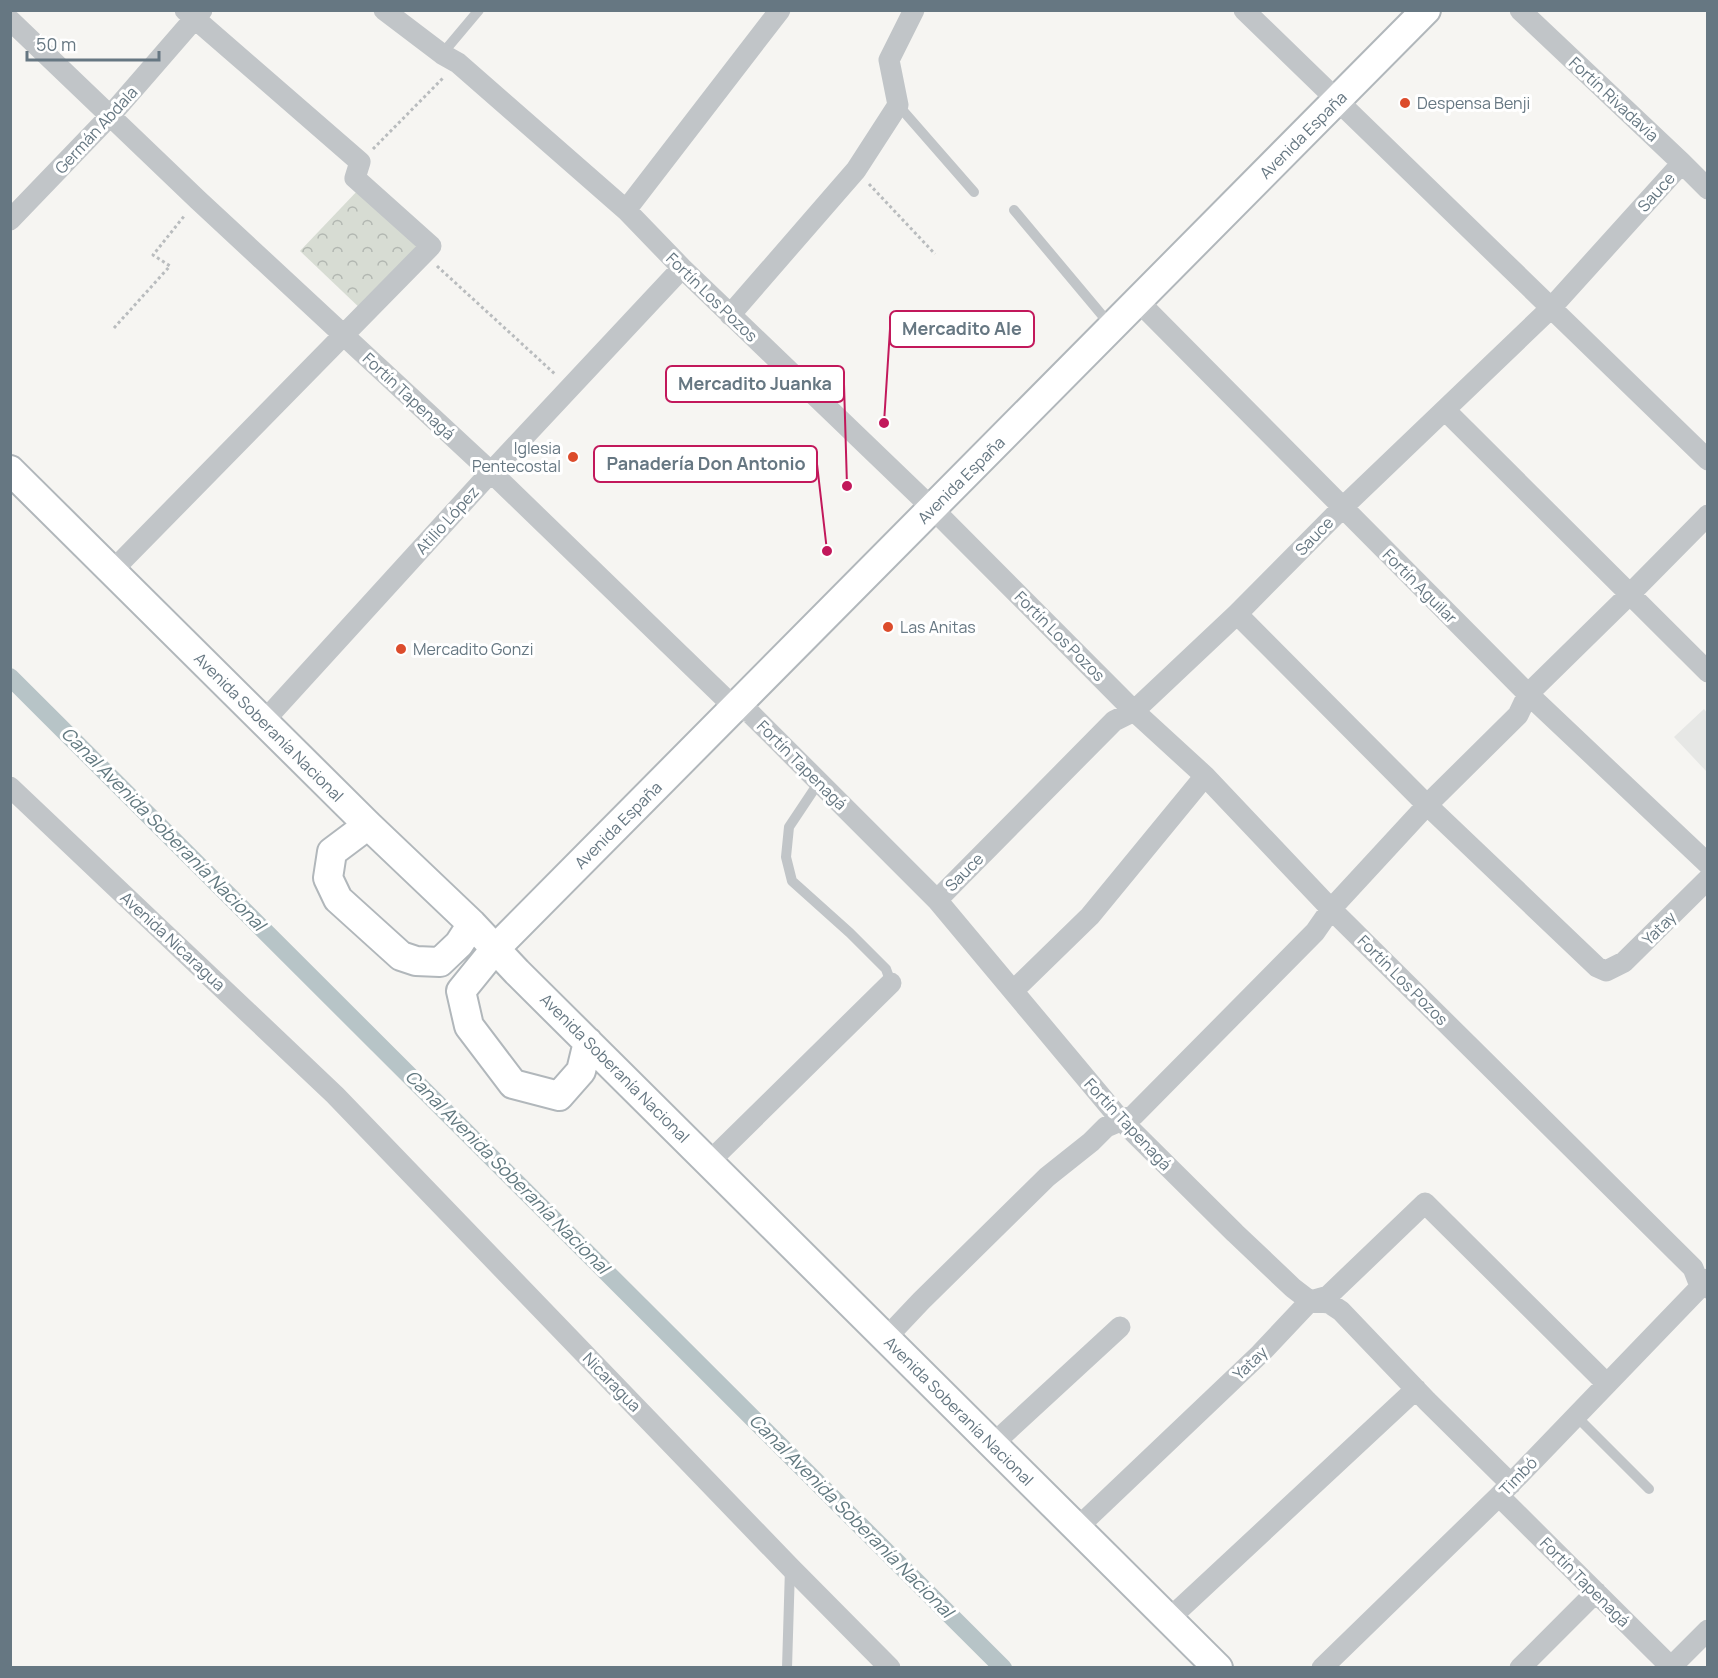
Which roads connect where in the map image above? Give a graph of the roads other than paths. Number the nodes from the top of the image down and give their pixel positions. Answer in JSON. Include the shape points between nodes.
{"nodes":[{"id":1,"x":384,"y":10,"type":"edge"},
{"id":2,"x":479,"y":10,"type":"edge"},
{"id":3,"x":780,"y":10,"type":"edge"},
{"id":4,"x":914,"y":10,"type":"edge"},
{"id":5,"x":1244,"y":10,"type":"edge"},
{"id":6,"x":1426,"y":10,"type":"edge"},
{"id":7,"x":1520,"y":10,"type":"edge"},
{"id":8,"x":194,"y":13,"type":"edge"},
{"id":9,"x":10,"y":20,"type":"edge"},
{"id":10,"x":450,"y":58,"type":"junction"},
{"id":11,"x":1337,"y":101,"type":"junction"},
{"id":12,"x":898,"y":105,"type":"junction"},
{"id":13,"x":110,"y":116,"type":"junction"},
{"id":14,"x":1682,"y":163,"type":"junction"},
{"id":15,"x":1707,"y":189,"type":"edge"},
{"id":16,"x":974,"y":192,"type":"dead end"},
{"id":17,"x":626,"y":210,"type":"junction"},
{"id":18,"x":1014,"y":210,"type":"dead end"},
{"id":19,"x":14,"y":211,"type":"edge"},
{"id":20,"x":682,"y":268,"type":"junction"},
{"id":21,"x":1138,"y":302,"type":"junction"},
{"id":22,"x":1551,"y":308,"type":"junction"},
{"id":23,"x":730,"y":315,"type":"junction"},
{"id":24,"x":1113,"y":327,"type":"junction"},
{"id":25,"x":345,"y":335,"type":"junction"},
{"id":26,"x":1445,"y":410,"type":"junction"},
{"id":27,"x":1707,"y":460,"type":"edge"},
{"id":28,"x":10,"y":470,"type":"edge"},
{"id":29,"x":491,"y":472,"type":"junction"},
{"id":30,"x":1342,"y":508,"type":"junction"},
{"id":31,"x":933,"y":509,"type":"junction"},
{"id":32,"x":1707,"y":515,"type":"edge"},
{"id":33,"x":112,"y":571,"type":"junction"},
{"id":34,"x":1630,"y":594,"type":"junction"},
{"id":35,"x":1237,"y":614,"type":"junction"},
{"id":36,"x":1707,"y":672,"type":"edge"},
{"id":37,"x":1528,"y":694,"type":"junction"},
{"id":38,"x":735,"y":708,"type":"junction"},
{"id":39,"x":1134,"y":711,"type":"junction"},
{"id":40,"x":264,"y":722,"type":"junction"},
{"id":41,"x":1204,"y":776,"type":"junction"},
{"id":42,"x":819,"y":782,"type":"junction"},
{"id":43,"x":10,"y":787,"type":"edge"},
{"id":44,"x":1427,"y":805,"type":"junction"},
{"id":45,"x":368,"y":825,"type":"junction"},
{"id":46,"x":1707,"y":864,"type":"edge"},
{"id":47,"x":1707,"y":879,"type":"edge"},
{"id":48,"x":937,"y":900,"type":"junction"},
{"id":49,"x":1331,"y":909,"type":"junction"},
{"id":50,"x":472,"y":924,"type":"junction"},
{"id":51,"x":495,"y":949,"type":"junction"},
{"id":52,"x":891,"y":983,"type":"joint"},
{"id":53,"x":1012,"y":991,"type":"junction"},
{"id":54,"x":588,"y":1042,"type":"junction"},
{"id":55,"x":335,"y":1095,"type":"joint"},
{"id":56,"x":1120,"y":1119,"type":"junction"},
{"id":57,"x":709,"y":1162,"type":"junction"},
{"id":58,"x":1705,"y":1284,"type":"edge"},
{"id":59,"x":1310,"y":1301,"type":"junction"},
{"id":60,"x":1120,"y":1328,"type":"dead end"},
{"id":61,"x":886,"y":1338,"type":"junction"},
{"id":62,"x":1606,"y":1383,"type":"junction"},
{"id":63,"x":1416,"y":1389,"type":"junction"},
{"id":64,"x":1576,"y":1416,"type":"junction"},
{"id":65,"x":993,"y":1444,"type":"junction"},
{"id":66,"x":1649,"y":1489,"type":"dead end"},
{"id":67,"x":1505,"y":1490,"type":"junction"},
{"id":68,"x":1077,"y":1528,"type":"junction"},
{"id":69,"x":790,"y":1567,"type":"junction"},
{"id":70,"x":1596,"y":1592,"type":"junction"},
{"id":71,"x":1169,"y":1618,"type":"junction"},
{"id":72,"x":1707,"y":1630,"type":"edge"},
{"id":73,"x":1671,"y":1667,"type":"edge"},
{"id":74,"x":787,"y":1668,"type":"edge"},
{"id":75,"x":890,"y":1668,"type":"edge"},
{"id":76,"x":1218,"y":1668,"type":"edge"},
{"id":77,"x":1322,"y":1668,"type":"edge"},
{"id":78,"x":1520,"y":1668,"type":"edge"}],
"edges":[{"from":1,"to":10,"type":"street","name":"Fortín Los Pozos"},
{"from":2,"to":10,"type":"lane"},
{"from":3,"to":17,"type":"street"},
{"from":4,"to":12,"type":"street","via":[[889,60]]},
{"from":5,"to":11,"type":"street"},
{"from":6,"to":11,"type":"main road","name":"Avenida España"},
{"from":7,"to":14,"type":"street","name":"Fortín Rivadavia"},
{"from":8,"to":13,"type":"street","name":"Germán Abdala"},
{"from":8,"to":25,"type":"street","via":[[360,162],[355,178],[431,246]]},
{"from":9,"to":13,"type":"street","name":"Fortín Tapenagá"},
{"from":10,"to":17,"type":"street","name":"Fortín Los Pozos"},
{"from":11,"to":21,"type":"main road","name":"Avenida España"},
{"from":11,"to":22,"type":"street"},
{"from":12,"to":16,"type":"lane"},
{"from":12,"to":23,"type":"street","via":[[856,170]]},
{"from":13,"to":19,"type":"street","name":"Germán Abdala"},
{"from":13,"to":25,"type":"street","name":"Fortín Tapenagá"},
{"from":14,"to":15,"type":"street","name":"Fortín Rivadavia"},
{"from":14,"to":22,"type":"street","name":"Sauce"},
{"from":17,"to":20,"type":"street","name":"Fortín Los Pozos"},
{"from":18,"to":24,"type":"lane"},
{"from":20,"to":23,"type":"street","name":"Fortín Los Pozos"},
{"from":20,"to":29,"type":"street","name":"Atilio López"},
{"from":21,"to":24,"type":"main road","name":"Avenida España"},
{"from":21,"to":30,"type":"street","name":"Fortín Aguilar"},
{"from":22,"to":26,"type":"street","name":"Sauce"},
{"from":22,"to":27,"type":"street"},
{"from":23,"to":31,"type":"street","name":"Fortín Los Pozos"},
{"from":24,"to":31,"type":"main road","name":"Avenida España"},
{"from":25,"to":29,"type":"street","name":"Fortín Tapenagá"},
{"from":25,"to":33,"type":"street"},
{"from":26,"to":30,"type":"street","name":"Sauce"},
{"from":26,"to":34,"type":"street"},
{"from":28,"to":33,"type":"main road","name":"Avenida Soberanía Nacional"},
{"from":29,"to":38,"type":"street","name":"Fortín Tapenagá"},
{"from":29,"to":40,"type":"street","name":"Atilio López"},
{"from":30,"to":35,"type":"street","name":"Sauce"},
{"from":30,"to":37,"type":"street","name":"Fortín Aguilar"},
{"from":31,"to":38,"type":"main road","name":"Avenida España"},
{"from":31,"to":39,"type":"street","name":"Fortín Los Pozos"},
{"from":32,"to":34,"type":"street"},
{"from":33,"to":40,"type":"main road","name":"Avenida Soberanía Nacional"},
{"from":34,"to":36,"type":"street"},
{"from":34,"to":37,"type":"street"},
{"from":35,"to":39,"type":"street","name":"Sauce"},
{"from":35,"to":44,"type":"street"},
{"from":37,"to":44,"type":"street","via":[[1518,715]]},
{"from":37,"to":46,"type":"street","name":"Fortín Aguilar"},
{"from":38,"to":42,"type":"street","name":"Fortín Tapenagá","via":[[749,712]]},
{"from":38,"to":51,"type":"main road","name":"Avenida España"},
{"from":39,"to":41,"type":"street","name":"Fortín Los Pozos"},
{"from":39,"to":48,"type":"street","name":"Sauce","via":[[1114,721]]},
{"from":40,"to":45,"type":"main road","name":"Avenida Soberanía Nacional"},
{"from":41,"to":49,"type":"street","name":"Fortín Los Pozos"},
{"from":41,"to":53,"type":"street","via":[[1090,916]]},
{"from":42,"to":48,"type":"street","name":"Fortín Tapenagá"},
{"from":42,"to":52,"type":"lane","via":[[789,827],[786,857],[792,881],[886,969]]},
{"from":43,"to":55,"type":"street","name":"Avenida Nicaragua"},
{"from":44,"to":47,"type":"street","name":"Yatay","via":[[1597,967],[1606,971],[1624,962]]},
{"from":44,"to":49,"type":"street"},
{"from":45,"to":50,"type":"main road","name":"Avenida Soberanía Nacional"},
{"from":45,"to":50,"type":"main road","via":[[332,852],[327,878],[338,899],[401,956],[416,961],[440,962]]},
{"from":48,"to":53,"type":"street","name":"Fortín Tapenagá"},
{"from":49,"to":56,"type":"street","via":[[1315,932],[1134,1114]]},
{"from":49,"to":58,"type":"street","name":"Fortín Los Pozos"},
{"from":50,"to":51,"type":"main road","name":"Avenida Soberanía Nacional"},
{"from":51,"to":54,"type":"main road","name":"Avenida Soberanía Nacional"},
{"from":51,"to":54,"type":"main road","name":"Avenida España","via":[[461,991],[469,1026],[513,1084],[559,1096],[581,1071]]},
{"from":52,"to":57,"type":"street"},
{"from":53,"to":56,"type":"street","name":"Fortín Tapenagá"},
{"from":54,"to":57,"type":"main road","name":"Avenida Soberanía Nacional"},
{"from":55,"to":69,"type":"street","name":"Nicaragua"},
{"from":56,"to":59,"type":"street","name":"Fortín Tapenagá","via":[[1234,1233]]},
{"from":56,"to":61,"type":"street","via":[[1047,1177]]},
{"from":57,"to":61,"type":"main road","name":"Avenida Soberanía Nacional"},
{"from":58,"to":62,"type":"street","name":"Timbó"},
{"from":59,"to":62,"type":"street","name":"Yatay","via":[[1328,1296],[1425,1203]]},
{"from":59,"to":63,"type":"street","name":"Fortín Tapenagá","via":[[1329,1303],[1341,1311]]},
{"from":59,"to":68,"type":"street","name":"Yatay","via":[[1260,1354]]},
{"from":60,"to":65,"type":"street"},
{"from":61,"to":65,"type":"main road","name":"Avenida Soberanía Nacional"},
{"from":62,"to":64,"type":"street","name":"Timbó"},
{"from":63,"to":67,"type":"street","name":"Fortín Tapenagá"},
{"from":63,"to":71,"type":"street"},
{"from":64,"to":66,"type":"lane"},
{"from":64,"to":67,"type":"street","name":"Timbó"},
{"from":65,"to":68,"type":"main road","name":"Avenida Soberanía Nacional"},
{"from":67,"to":70,"type":"street","name":"Fortín Tapenagá"},
{"from":67,"to":77,"type":"street","name":"Timbó"},
{"from":68,"to":71,"type":"main road","name":"Avenida Soberanía Nacional"},
{"from":69,"to":74,"type":"lane"},
{"from":69,"to":75,"type":"street","name":"Nicaragua"},
{"from":70,"to":73,"type":"street","name":"Fortín Tapenagá"},
{"from":70,"to":78,"type":"street"},
{"from":71,"to":76,"type":"main road","name":"Avenida Soberanía Nacional"},
{"from":72,"to":73,"type":"street"}]}
